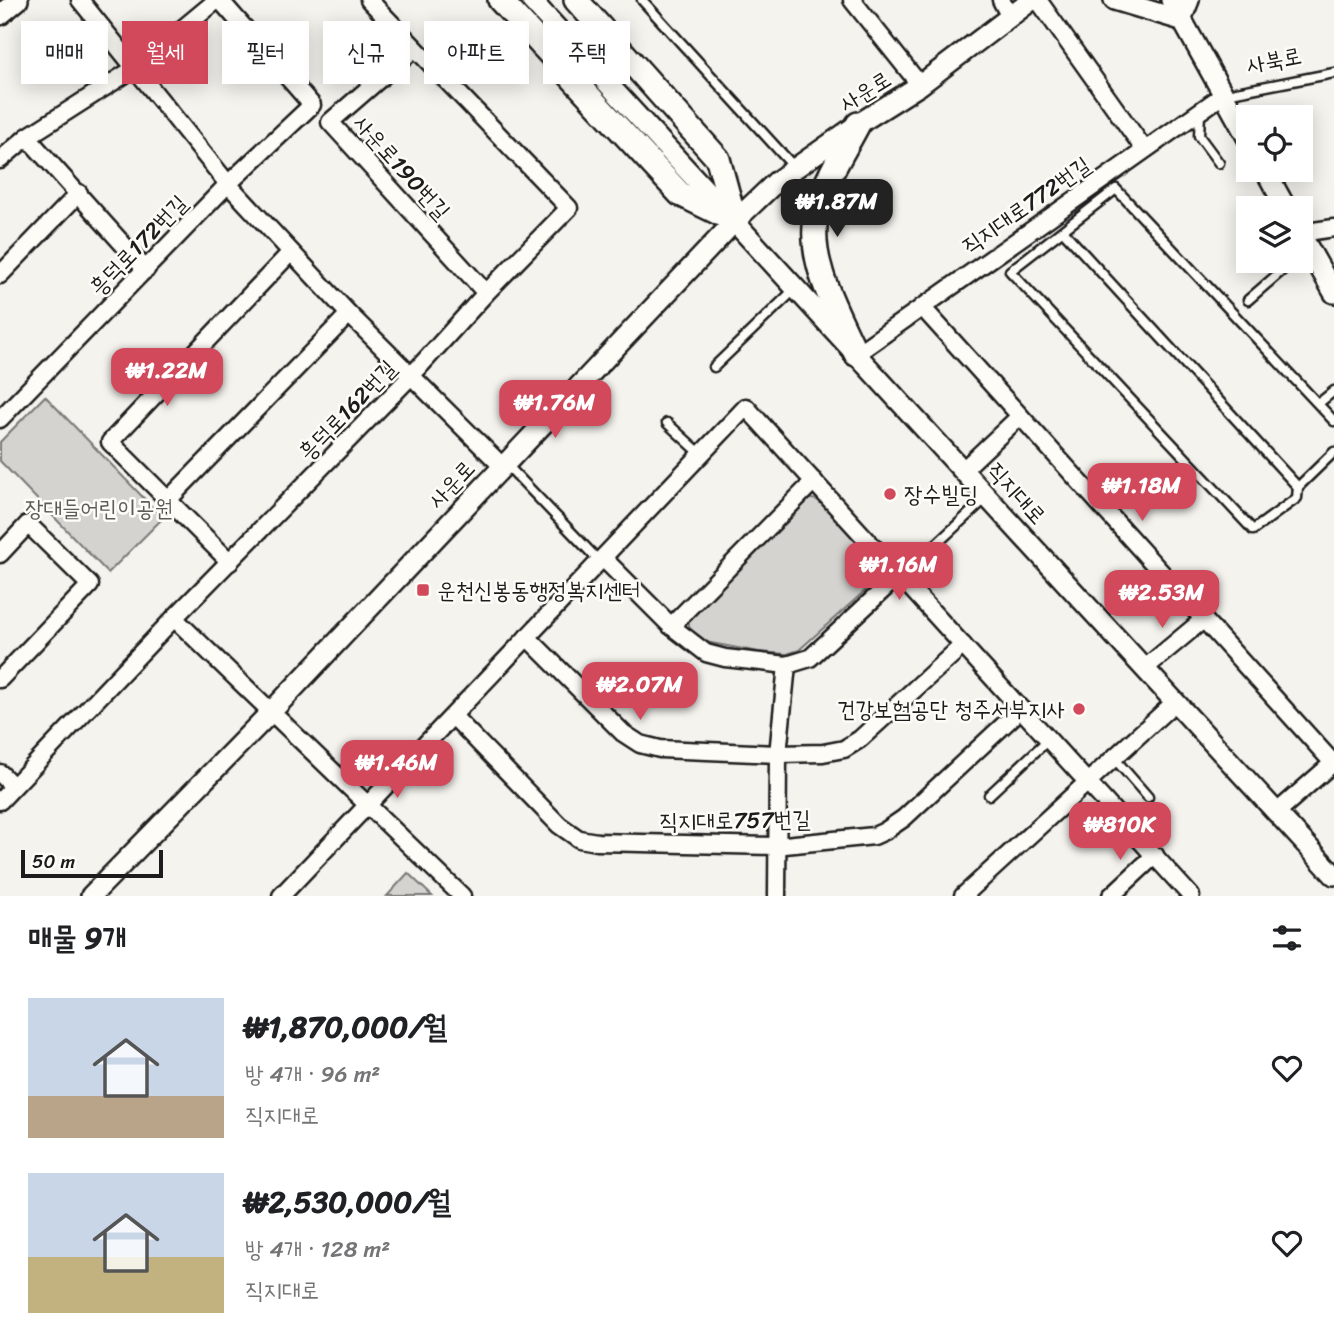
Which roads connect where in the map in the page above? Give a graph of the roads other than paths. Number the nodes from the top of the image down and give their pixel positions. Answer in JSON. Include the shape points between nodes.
{"nodes":[{"id":1,"x":18,"y":0,"type":"edge"},
{"id":2,"x":80,"y":0,"type":"edge"},
{"id":3,"x":219,"y":0,"type":"edge"},
{"id":4,"x":369,"y":0,"type":"edge"},
{"id":5,"x":500,"y":0,"type":"edge"},
{"id":6,"x":531,"y":0,"type":"edge"},
{"id":7,"x":576,"y":0,"type":"edge"},
{"id":8,"x":642,"y":0,"type":"edge"},
{"id":9,"x":852,"y":0,"type":"edge"},
{"id":10,"x":1032,"y":0,"type":"edge"},
{"id":11,"x":1038,"y":0,"type":"edge"},
{"id":12,"x":1114,"y":0,"type":"edge"},
{"id":13,"x":1171,"y":0,"type":"edge"},
{"id":14,"x":1189,"y":0,"type":"edge"},
{"id":15,"x":1005,"y":8,"type":"edge"},
{"id":16,"x":0,"y":15,"type":"edge"},
{"id":17,"x":1181,"y":20,"type":"junction"},
{"id":18,"x":193,"y":21,"type":"edge"},
{"id":19,"x":414,"y":49,"type":"junction"},
{"id":20,"x":122,"y":52,"type":"edge"},
{"id":21,"x":1334,"y":73,"type":"edge"},
{"id":22,"x":122,"y":76,"type":"edge"},
{"id":23,"x":148,"y":84,"type":"edge"},
{"id":24,"x":920,"y":85,"type":"junction"},
{"id":25,"x":1223,"y":95,"type":"junction"},
{"id":26,"x":1200,"y":110,"type":"junction"},
{"id":27,"x":1236,"y":118,"type":"edge"},
{"id":28,"x":858,"y":124,"type":"junction"},
{"id":29,"x":27,"y":137,"type":"junction"},
{"id":30,"x":1144,"y":149,"type":"junction"},
{"id":31,"x":0,"y":160,"type":"edge"},
{"id":32,"x":1219,"y":163,"type":"dead end"},
{"id":33,"x":795,"y":169,"type":"junction"},
{"id":34,"x":228,"y":184,"type":"junction"},
{"id":35,"x":79,"y":193,"type":"junction"},
{"id":36,"x":735,"y":221,"type":"junction"},
{"id":37,"x":1334,"y":228,"type":"edge"},
{"id":38,"x":1063,"y":230,"type":"junction"},
{"id":39,"x":1313,"y":237,"type":"edge"},
{"id":40,"x":291,"y":252,"type":"junction"},
{"id":41,"x":1313,"y":260,"type":"edge"},
{"id":42,"x":146,"y":270,"type":"junction"},
{"id":43,"x":1279,"y":273,"type":"edge"},
{"id":44,"x":0,"y":275,"type":"edge"},
{"id":45,"x":796,"y":288,"type":"junction"},
{"id":46,"x":486,"y":293,"type":"junction"},
{"id":47,"x":1334,"y":293,"type":"edge"},
{"id":48,"x":1248,"y":300,"type":"dead end"},
{"id":49,"x":922,"y":307,"type":"junction"},
{"id":50,"x":349,"y":314,"type":"junction"},
{"id":51,"x":856,"y":355,"type":"junction"},
{"id":52,"x":714,"y":367,"type":"dead end"},
{"id":53,"x":411,"y":376,"type":"junction"},
{"id":54,"x":1334,"y":391,"type":"edge"},
{"id":55,"x":1319,"y":403,"type":"junction"},
{"id":56,"x":1020,"y":416,"type":"junction"},
{"id":57,"x":0,"y":419,"type":"edge"},
{"id":58,"x":1334,"y":421,"type":"edge"},
{"id":59,"x":667,"y":423,"type":"dead end"},
{"id":60,"x":1334,"y":452,"type":"edge"},
{"id":61,"x":701,"y":454,"type":"junction"},
{"id":62,"x":503,"y":464,"type":"junction"},
{"id":63,"x":963,"y":471,"type":"junction"},
{"id":64,"x":814,"y":481,"type":"junction"},
{"id":65,"x":1298,"y":487,"type":"junction"},
{"id":66,"x":987,"y":497,"type":"junction"},
{"id":67,"x":168,"y":500,"type":"junction"},
{"id":68,"x":0,"y":554,"type":"edge"},
{"id":69,"x":601,"y":559,"type":"junction"},
{"id":70,"x":230,"y":562,"type":"junction"},
{"id":71,"x":900,"y":576,"type":"junction"},
{"id":72,"x":174,"y":618,"type":"junction"},
{"id":73,"x":1204,"y":619,"type":"junction"},
{"id":74,"x":671,"y":626,"type":"junction"},
{"id":75,"x":527,"y":637,"type":"junction"},
{"id":76,"x":963,"y":645,"type":"junction"},
{"id":77,"x":787,"y":665,"type":"junction"},
{"id":78,"x":1144,"y":669,"type":"junction"},
{"id":79,"x":0,"y":679,"type":"edge"},
{"id":80,"x":1175,"y":702,"type":"junction"},
{"id":81,"x":1021,"y":709,"type":"junction"},
{"id":82,"x":271,"y":712,"type":"junction"},
{"id":83,"x":453,"y":716,"type":"junction"},
{"id":84,"x":1049,"y":739,"type":"junction"},
{"id":85,"x":778,"y":754,"type":"junction"},
{"id":86,"x":1114,"y":758,"type":"junction"},
{"id":87,"x":1334,"y":763,"type":"edge"},
{"id":88,"x":0,"y":773,"type":"edge"},
{"id":89,"x":1088,"y":782,"type":"junction"},
{"id":90,"x":13,"y":786,"type":"junction"},
{"id":91,"x":989,"y":795,"type":"dead end"},
{"id":92,"x":1148,"y":797,"type":"dead end"},
{"id":93,"x":0,"y":801,"type":"edge"},
{"id":94,"x":368,"y":805,"type":"junction"},
{"id":95,"x":1276,"y":813,"type":"junction"},
{"id":96,"x":775,"y":846,"type":"junction"},
{"id":97,"x":1155,"y":855,"type":"junction"},
{"id":98,"x":1334,"y":875,"type":"edge"},
{"id":99,"x":91,"y":896,"type":"edge"},
{"id":100,"x":282,"y":896,"type":"edge"},
{"id":101,"x":462,"y":896,"type":"edge"},
{"id":102,"x":777,"y":896,"type":"edge"},
{"id":103,"x":963,"y":896,"type":"edge"},
{"id":104,"x":1111,"y":896,"type":"edge"},
{"id":105,"x":1191,"y":896,"type":"edge"}],
"edges":[{"from":1,"to":16,"type":"street"},
{"from":2,"to":20,"type":"street"},
{"from":3,"to":18,"type":"street"},
{"from":3,"to":34,"type":"street","name":"흥덕로172번길","via":[[312,105]]},
{"from":4,"to":19,"type":"street"},
{"from":5,"to":36,"type":"main road","via":[[680,194]]},
{"from":6,"to":36,"type":"street","name":"직지대로"},
{"from":7,"to":36,"type":"main road","via":[[718,159]]},
{"from":8,"to":33,"type":"lane"},
{"from":9,"to":24,"type":"street"},
{"from":10,"to":15,"type":"street","name":"사운로"},
{"from":11,"to":30,"type":"street"},
{"from":12,"to":17,"type":"street"},
{"from":13,"to":17,"type":"street","name":"사북로"},
{"from":14,"to":17,"type":"street"},
{"from":15,"to":24,"type":"street","name":"사운로"},
{"from":17,"to":25,"type":"street","name":"사북로"},
{"from":19,"to":46,"type":"street","name":"흥덕로162번길","via":[[569,208]]},
{"from":19,"to":46,"type":"street","name":"사운로190번길","via":[[330,122]]},
{"from":21,"to":25,"type":"lane","name":"사북로"},
{"from":22,"to":29,"type":"street"},
{"from":23,"to":34,"type":"street"},
{"from":24,"to":28,"type":"street","name":"사운로"},
{"from":25,"to":26,"type":"street","name":"직지대로772번길"},
{"from":25,"to":27,"type":"street","name":"사북로"},
{"from":26,"to":30,"type":"street","name":"직지대로772번길"},
{"from":26,"to":32,"type":"lane","via":[[1199,136]]},
{"from":28,"to":33,"type":"street","name":"사운로"},
{"from":28,"to":51,"type":"main road","via":[[825,191],[814,238],[818,262]]},
{"from":29,"to":31,"type":"street"},
{"from":29,"to":35,"type":"street"},
{"from":30,"to":49,"type":"street","name":"직지대로772번길"},
{"from":33,"to":36,"type":"street","name":"사운로"},
{"from":34,"to":40,"type":"street"},
{"from":34,"to":42,"type":"street","name":"흥덕로172번길"},
{"from":35,"to":42,"type":"street"},
{"from":35,"to":44,"type":"street"},
{"from":36,"to":45,"type":"street","name":"직지대로"},
{"from":36,"to":62,"type":"street","name":"사운로"},
{"from":37,"to":39,"type":"street"},
{"from":38,"to":55,"type":"lane","via":[[1115,189]]},
{"from":38,"to":65,"type":"lane"},
{"from":38,"to":65,"type":"lane","via":[[1010,271],[1253,530],[1297,498]]},
{"from":40,"to":50,"type":"street"},
{"from":40,"to":67,"type":"street","via":[[110,442]]},
{"from":41,"to":47,"type":"street"},
{"from":42,"to":57,"type":"street","name":"흥덕로172번길"},
{"from":43,"to":48,"type":"lane"},
{"from":45,"to":51,"type":"street","name":"직지대로"},
{"from":45,"to":52,"type":"lane"},
{"from":46,"to":53,"type":"street","name":"흥덕로162번길"},
{"from":49,"to":51,"type":"street","name":"직지대로772번길"},
{"from":49,"to":56,"type":"street"},
{"from":50,"to":53,"type":"street"},
{"from":50,"to":67,"type":"street"},
{"from":51,"to":63,"type":"street","name":"직지대로"},
{"from":53,"to":62,"type":"street"},
{"from":53,"to":70,"type":"street","name":"흥덕로162번길"},
{"from":54,"to":55,"type":"lane"},
{"from":55,"to":58,"type":"lane"},
{"from":56,"to":63,"type":"street"},
{"from":56,"to":73,"type":"street"},
{"from":59,"to":61,"type":"lane"},
{"from":60,"to":65,"type":"lane"},
{"from":61,"to":64,"type":"street","via":[[746,407]]},
{"from":61,"to":69,"type":"street"},
{"from":62,"to":69,"type":"lane"},
{"from":62,"to":82,"type":"street","name":"사운로"},
{"from":63,"to":66,"type":"street","name":"직지대로"},
{"from":64,"to":71,"type":"street"},
{"from":64,"to":74,"type":"street"},
{"from":66,"to":71,"type":"lane"},
{"from":66,"to":78,"type":"street","name":"직지대로"},
{"from":67,"to":70,"type":"street"},
{"from":68,"to":79,"type":"street","via":[[28,524],[90,585]]},
{"from":69,"to":74,"type":"street"},
{"from":69,"to":75,"type":"street"},
{"from":70,"to":72,"type":"street","name":"흥덕로162번길"},
{"from":71,"to":76,"type":"street"},
{"from":71,"to":77,"type":"street","via":[[810,658]]},
{"from":72,"to":82,"type":"street"},
{"from":72,"to":90,"type":"street","name":"흥덕로162번길"},
{"from":73,"to":78,"type":"street"},
{"from":73,"to":87,"type":"street"},
{"from":74,"to":77,"type":"street","via":[[706,653]]},
{"from":75,"to":83,"type":"street"},
{"from":75,"to":85,"type":"street","via":[[623,733],[640,744],[660,749]]},
{"from":76,"to":81,"type":"street"},
{"from":76,"to":85,"type":"street","via":[[844,749]]},
{"from":77,"to":85,"type":"street"},
{"from":78,"to":80,"type":"street","name":"직지대로"},
{"from":80,"to":86,"type":"street"},
{"from":80,"to":95,"type":"street","name":"직지대로"},
{"from":81,"to":84,"type":"street"},
{"from":81,"to":96,"type":"street","name":"직지대로757번길","via":[[886,831]]},
{"from":82,"to":94,"type":"street"},
{"from":82,"to":99,"type":"street","name":"사운로"},
{"from":83,"to":94,"type":"street"},
{"from":83,"to":96,"type":"street","name":"직지대로757번길","via":[[559,825],[579,839]]},
{"from":84,"to":89,"type":"street"},
{"from":84,"to":91,"type":"lane"},
{"from":85,"to":96,"type":"street"},
{"from":86,"to":89,"type":"street"},
{"from":86,"to":92,"type":"lane"},
{"from":87,"to":95,"type":"street"},
{"from":88,"to":90,"type":"street"},
{"from":89,"to":97,"type":"street"},
{"from":89,"to":103,"type":"street"},
{"from":90,"to":93,"type":"street","name":"흥덕로162번길"},
{"from":94,"to":100,"type":"street"},
{"from":94,"to":101,"type":"street"},
{"from":95,"to":98,"type":"street","name":"직지대로"},
{"from":96,"to":102,"type":"street"},
{"from":97,"to":104,"type":"street"},
{"from":97,"to":105,"type":"street"}]}
